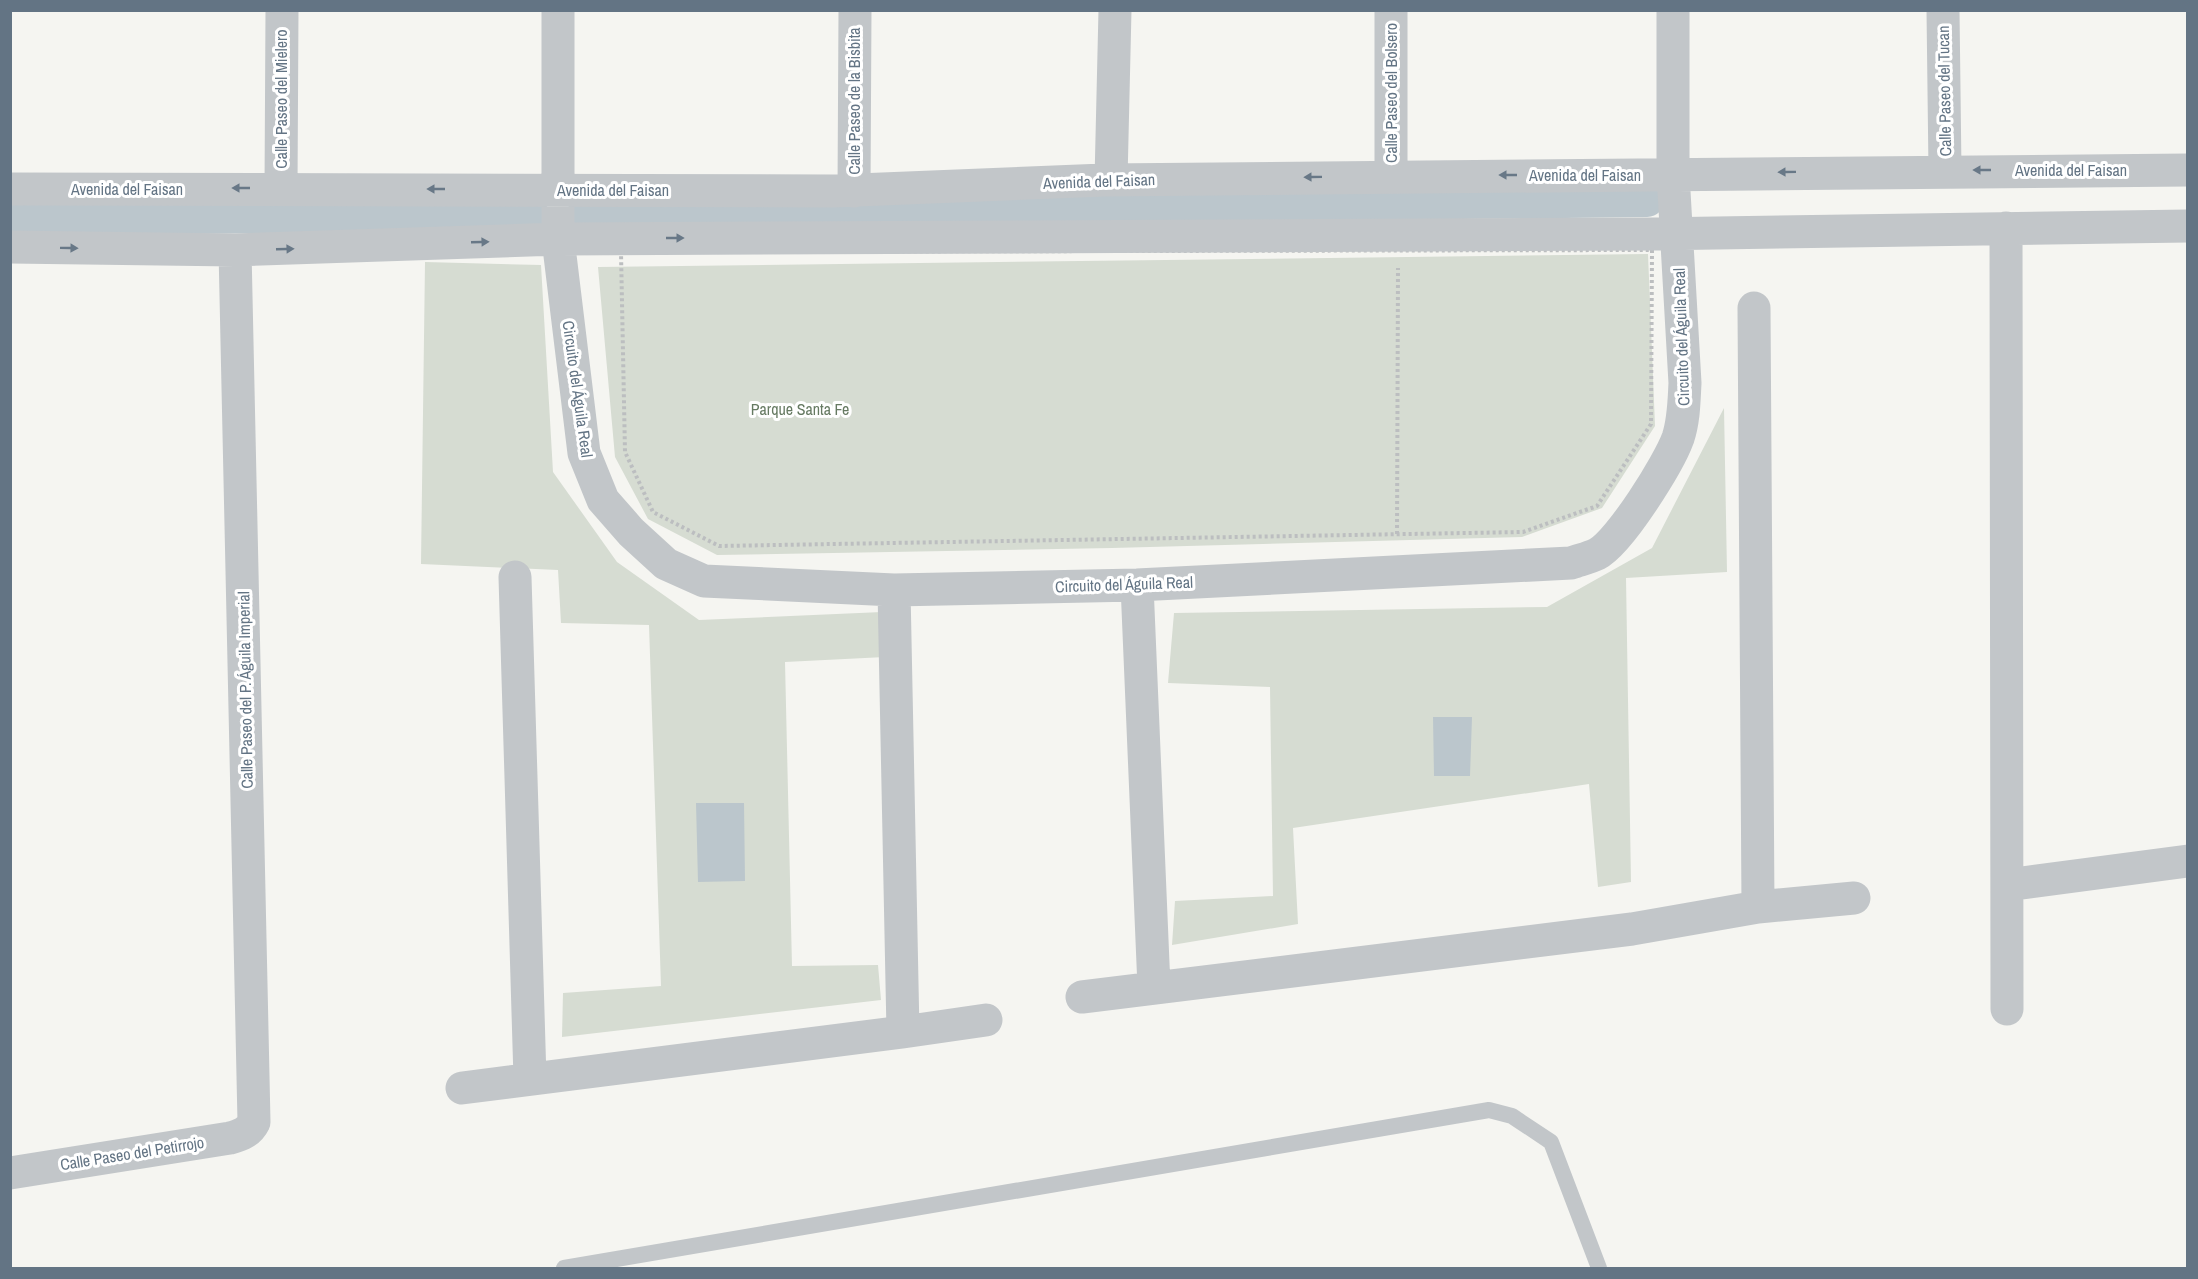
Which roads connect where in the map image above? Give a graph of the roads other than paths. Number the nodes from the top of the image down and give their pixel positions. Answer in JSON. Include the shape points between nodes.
{"nodes":[{"id":1,"x":282,"y":10,"type":"edge"},
{"id":2,"x":558,"y":10,"type":"edge"},
{"id":3,"x":855,"y":10,"type":"edge"},
{"id":4,"x":1115,"y":10,"type":"edge"},
{"id":5,"x":1391,"y":10,"type":"edge"},
{"id":6,"x":1672,"y":10,"type":"edge"},
{"id":7,"x":1943,"y":10,"type":"edge"},
{"id":8,"x":2187,"y":170,"type":"edge"},
{"id":9,"x":1945,"y":171,"type":"junction"},
{"id":10,"x":1673,"y":174,"type":"junction"},
{"id":11,"x":1391,"y":176,"type":"junction"},
{"id":12,"x":1111,"y":180,"type":"junction"},
{"id":13,"x":281,"y":188,"type":"junction"},
{"id":14,"x":10,"y":189,"type":"edge"},
{"id":15,"x":558,"y":190,"type":"junction"},
{"id":16,"x":854,"y":191,"type":"junction"},
{"id":17,"x":2187,"y":226,"type":"edge"},
{"id":18,"x":2006,"y":228,"type":"junction"},
{"id":19,"x":1677,"y":233,"type":"junction"},
{"id":20,"x":558,"y":239,"type":"junction"},
{"id":21,"x":10,"y":247,"type":"edge"},
{"id":22,"x":234,"y":250,"type":"junction"},
{"id":23,"x":1754,"y":308,"type":"dead end"},
{"id":24,"x":515,"y":577,"type":"dead end"},
{"id":25,"x":1137,"y":585,"type":"junction"},
{"id":26,"x":894,"y":590,"type":"junction"},
{"id":27,"x":2187,"y":861,"type":"edge"},
{"id":28,"x":2007,"y":885,"type":"junction"},
{"id":29,"x":1854,"y":898,"type":"dead end"},
{"id":30,"x":1758,"y":907,"type":"junction"},
{"id":31,"x":1154,"y":987,"type":"junction"},
{"id":32,"x":1082,"y":997,"type":"dead end"},
{"id":33,"x":2007,"y":1009,"type":"dead end"},
{"id":34,"x":986,"y":1020,"type":"dead end"},
{"id":35,"x":903,"y":1032,"type":"junction"},
{"id":36,"x":530,"y":1079,"type":"junction"},
{"id":37,"x":462,"y":1088,"type":"dead end"},
{"id":38,"x":250,"y":1128,"type":"joint"},
{"id":39,"x":10,"y":1173,"type":"edge"},
{"id":40,"x":564,"y":1269,"type":"edge"},
{"id":41,"x":1599,"y":1269,"type":"edge"}],
"edges":[{"from":1,"to":13,"type":"street","name":"Calle Paseo del Mielero"},
{"from":2,"to":15,"type":"street","name":"Circuito del Águila Real"},
{"from":3,"to":16,"type":"street","name":"Calle Paseo de la Bisbita"},
{"from":4,"to":12,"type":"street"},
{"from":5,"to":11,"type":"street","name":"Calle Paseo del Bolsero"},
{"from":6,"to":10,"type":"street","name":"Circuito del Águila Real"},
{"from":7,"to":9,"type":"street","name":"Calle Paseo del Tucan"},
{"from":8,"to":9,"type":"street","name":"Avenida del Faisan","one_way":true},
{"from":9,"to":10,"type":"street","name":"Avenida del Faisan","one_way":true},
{"from":10,"to":11,"type":"street","name":"Avenida del Faisan","one_way":true},
{"from":10,"to":19,"type":"street","name":"Circuito del Águila Real"},
{"from":11,"to":12,"type":"street","name":"Avenida del Faisan","one_way":true},
{"from":12,"to":16,"type":"street","name":"Avenida del Faisan"},
{"from":13,"to":14,"type":"street","name":"Avenida del Faisan","one_way":true},
{"from":15,"to":13,"type":"street","name":"Avenida del Faisan","one_way":true},
{"from":15,"to":16,"type":"street","name":"Avenida del Faisan"},
{"from":15,"to":20,"type":"street","name":"Circuito del Águila Real"},
{"from":17,"to":18,"type":"street"},
{"from":18,"to":19,"type":"street"},
{"from":18,"to":28,"type":"street"},
{"from":20,"to":19,"type":"street","one_way":true},
{"from":19,"to":25,"type":"street","name":"Circuito del Águila Real","via":[[1685,383],[1678,438],[1654,484],[1620,531],[1598,553],[1571,563]]},
{"from":22,"to":20,"type":"street","one_way":true},
{"from":20,"to":26,"type":"street","name":"Circuito del Águila Real","via":[[584,453],[603,500],[631,532],[666,564],[704,581]]},
{"from":21,"to":22,"type":"street","one_way":true},
{"from":22,"to":38,"type":"street","name":"Calle Paseo del P. Águila Imperial","via":[[255,1115]]},
{"from":23,"to":30,"type":"street"},
{"from":24,"to":36,"type":"street"},
{"from":25,"to":26,"type":"street","name":"Circuito del Águila Real"},
{"from":25,"to":31,"type":"street"},
{"from":26,"to":35,"type":"street"},
{"from":27,"to":28,"type":"street"},
{"from":28,"to":33,"type":"street"},
{"from":29,"to":30,"type":"street"},
{"from":30,"to":31,"type":"street","via":[[1632,929]]},
{"from":31,"to":32,"type":"street"},
{"from":34,"to":35,"type":"street"},
{"from":35,"to":36,"type":"street"},
{"from":36,"to":37,"type":"street"},
{"from":38,"to":39,"type":"street","name":"Calle Paseo del Petirrojo","via":[[230,1138]]},
{"from":40,"to":41,"type":"lane","via":[[1488,1110],[1512,1116],[1551,1142]]}]}
